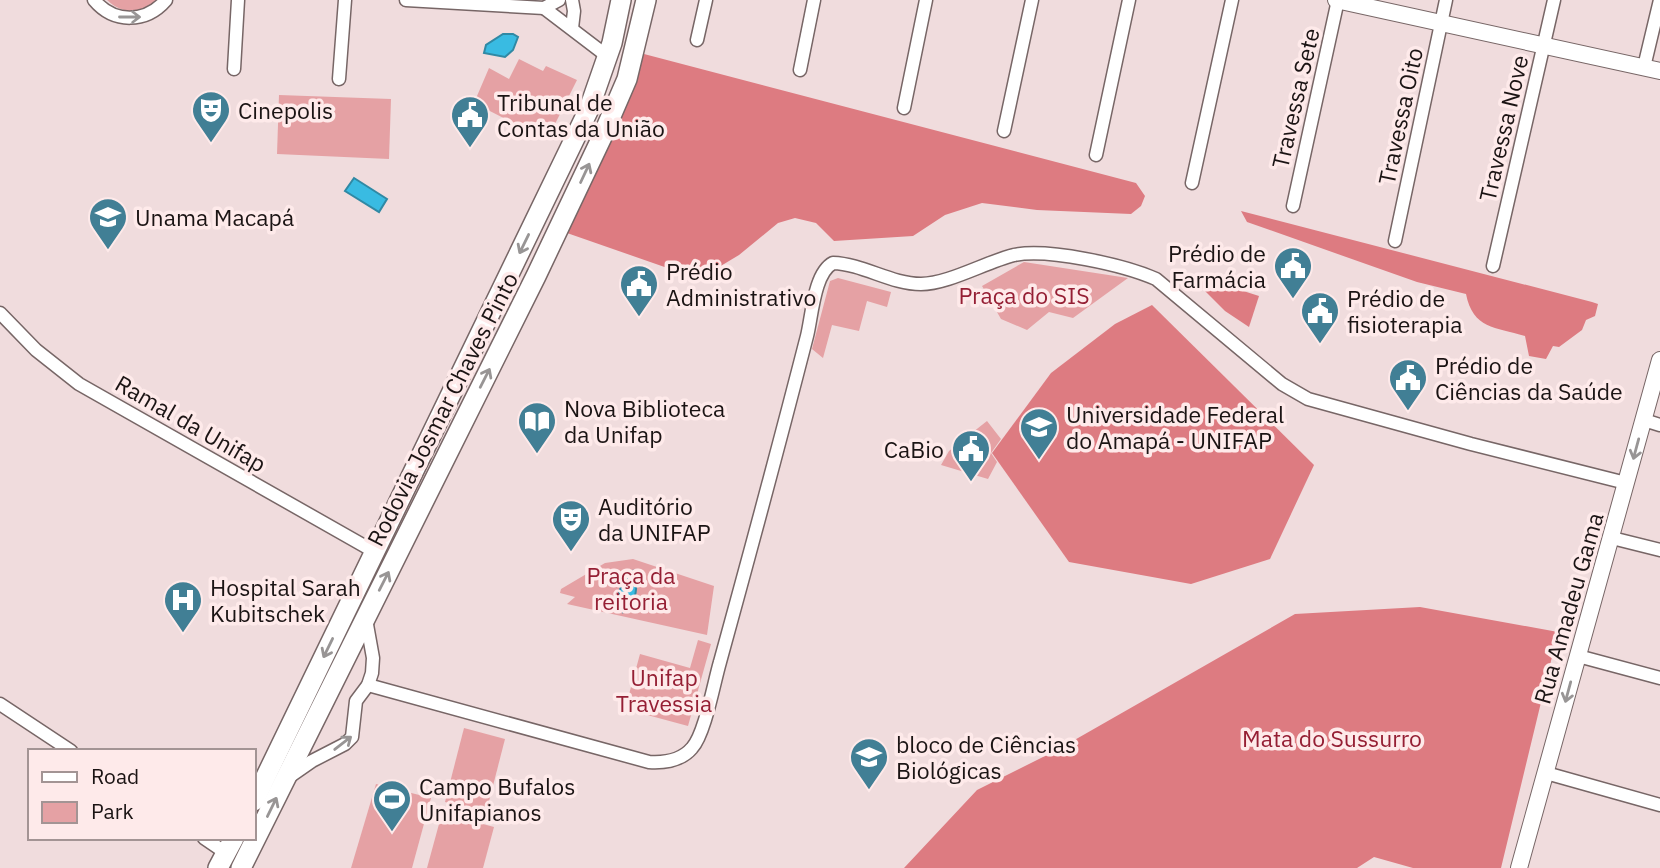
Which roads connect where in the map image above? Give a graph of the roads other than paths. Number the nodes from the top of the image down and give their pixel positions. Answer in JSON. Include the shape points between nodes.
{"nodes":[{"id":1,"x":94,"y":0,"type":"edge"},
{"id":2,"x":166,"y":0,"type":"edge"},
{"id":3,"x":238,"y":0,"type":"edge"},
{"id":4,"x":345,"y":0,"type":"edge"},
{"id":5,"x":406,"y":0,"type":"edge"},
{"id":6,"x":559,"y":0,"type":"edge"},
{"id":7,"x":572,"y":0,"type":"edge"},
{"id":8,"x":621,"y":0,"type":"edge"},
{"id":9,"x":646,"y":0,"type":"edge"},
{"id":10,"x":706,"y":0,"type":"edge"},
{"id":11,"x":814,"y":0,"type":"edge"},
{"id":12,"x":926,"y":0,"type":"edge"},
{"id":13,"x":1032,"y":0,"type":"edge"},
{"id":14,"x":1129,"y":0,"type":"edge"},
{"id":15,"x":1232,"y":0,"type":"edge"},
{"id":16,"x":1338,"y":0,"type":"edge"},
{"id":17,"x":1446,"y":0,"type":"edge"},
{"id":18,"x":1554,"y":0,"type":"edge"},
{"id":19,"x":1660,"y":0,"type":"edge"},
{"id":20,"x":544,"y":8,"type":"junction"},
{"id":21,"x":1441,"y":23,"type":"junction"},
{"id":22,"x":572,"y":28,"type":"junction"},
{"id":23,"x":697,"y":40,"type":"dead end"},
{"id":24,"x":1543,"y":45,"type":"junction"},
{"id":25,"x":607,"y":56,"type":"junction"},
{"id":26,"x":234,"y":69,"type":"dead end"},
{"id":27,"x":1652,"y":69,"type":"edge"},
{"id":28,"x":800,"y":70,"type":"dead end"},
{"id":29,"x":339,"y":79,"type":"dead end"},
{"id":30,"x":904,"y":108,"type":"dead end"},
{"id":31,"x":1004,"y":131,"type":"dead end"},
{"id":32,"x":1096,"y":155,"type":"dead end"},
{"id":33,"x":1192,"y":183,"type":"dead end"},
{"id":34,"x":1293,"y":206,"type":"dead end"},
{"id":35,"x":1395,"y":241,"type":"dead end"},
{"id":36,"x":1493,"y":266,"type":"dead end"},
{"id":37,"x":0,"y":313,"type":"edge"},
{"id":38,"x":1660,"y":360,"type":"edge"},
{"id":39,"x":1644,"y":420,"type":"junction"},
{"id":40,"x":1660,"y":425,"type":"edge"},
{"id":41,"x":1626,"y":483,"type":"junction"},
{"id":42,"x":1612,"y":538,"type":"junction"},
{"id":43,"x":1660,"y":550,"type":"edge"},
{"id":44,"x":375,"y":552,"type":"junction"},
{"id":45,"x":365,"y":618,"type":"junction"},
{"id":46,"x":1578,"y":656,"type":"junction"},
{"id":47,"x":1660,"y":678,"type":"edge"},
{"id":48,"x":368,"y":685,"type":"junction"},
{"id":49,"x":0,"y":704,"type":"edge"},
{"id":50,"x":68,"y":749,"type":"edge"},
{"id":51,"x":1546,"y":773,"type":"junction"},
{"id":52,"x":285,"y":779,"type":"junction"},
{"id":53,"x":256,"y":797,"type":"edge"},
{"id":54,"x":1660,"y":804,"type":"edge"},
{"id":55,"x":256,"y":838,"type":"edge"},
{"id":56,"x":207,"y":840,"type":"edge"},
{"id":57,"x":255,"y":840,"type":"edge"},
{"id":58,"x":226,"y":853,"type":"edge"},
{"id":59,"x":241,"y":868,"type":"edge"},
{"id":60,"x":1519,"y":868,"type":"edge"}],
"edges":[{"from":1,"to":2,"type":"street","one_way":true,"via":[[111,14],[127,18],[152,13]]},
{"from":3,"to":26,"type":"street"},
{"from":4,"to":29,"type":"street"},
{"from":5,"to":20,"type":"street"},
{"from":6,"to":20,"type":"street"},
{"from":7,"to":22,"type":"street"},
{"from":8,"to":25,"type":"main road","name":"Rodovia Josmar Chaves Pinto"},
{"from":45,"to":9,"type":"main road","name":"Rodovia Josmar Chaves Pinto","one_way":true,"via":[[602,137],[627,79]]},
{"from":10,"to":23,"type":"street"},
{"from":11,"to":28,"type":"street"},
{"from":12,"to":30,"type":"street"},
{"from":13,"to":31,"type":"street"},
{"from":14,"to":32,"type":"street"},
{"from":15,"to":33,"type":"street"},
{"from":16,"to":21,"type":"street"},
{"from":16,"to":34,"type":"street","name":"Travessa Sete"},
{"from":17,"to":21,"type":"street","name":"Travessa Oito"},
{"from":18,"to":24,"type":"street","name":"Travessa Nove"},
{"from":19,"to":27,"type":"street"},
{"from":20,"to":22,"type":"street"},
{"from":21,"to":24,"type":"street"},
{"from":21,"to":35,"type":"street","name":"Travessa Oito"},
{"from":22,"to":25,"type":"street"},
{"from":24,"to":27,"type":"street"},
{"from":24,"to":36,"type":"street","name":"Travessa Nove"},
{"from":25,"to":44,"type":"main road","name":"Rodovia Josmar Chaves Pinto","one_way":true,"via":[[589,109]]},
{"from":37,"to":44,"type":"street","name":"Ramal da Unifap","via":[[79,384]]},
{"from":38,"to":39,"type":"street","name":"Rua Amadeu Gama"},
{"from":39,"to":40,"type":"street"},
{"from":39,"to":41,"type":"street","name":"Rua Amadeu Gama","one_way":true},
{"from":41,"to":42,"type":"street","name":"Rua Amadeu Gama"},
{"from":41,"to":48,"type":"street","via":[[1308,399],[1282,384],[1142,272],[1024,254],[923,284],[833,263],[820,275],[726,640],[700,734],[691,750],[671,761],[649,762]]},
{"from":42,"to":43,"type":"street"},
{"from":42,"to":46,"type":"street","name":"Rua Amadeu Gama"},
{"from":44,"to":53,"type":"main road","name":"Rodovia Josmar Chaves Pinto","one_way":true},
{"from":45,"to":48,"type":"street","via":[[373,658]]},
{"from":45,"to":52,"type":"main road","name":"Rodovia Josmar Chaves Pinto"},
{"from":46,"to":47,"type":"street"},
{"from":46,"to":51,"type":"street","name":"Rua Amadeu Gama","one_way":true},
{"from":52,"to":48,"type":"street","one_way":true,"via":[[352,737],[356,702]]},
{"from":49,"to":50,"type":"street"},
{"from":51,"to":54,"type":"street"},
{"from":51,"to":60,"type":"street","name":"Rua Amadeu Gama"},
{"from":55,"to":52,"type":"main road","name":"Rodovia Josmar Chaves Pinto","one_way":true},
{"from":56,"to":58,"type":"street"},
{"from":59,"to":57,"type":"main road","name":"Rodovia Josmar Chaves Pinto","one_way":true}]}
